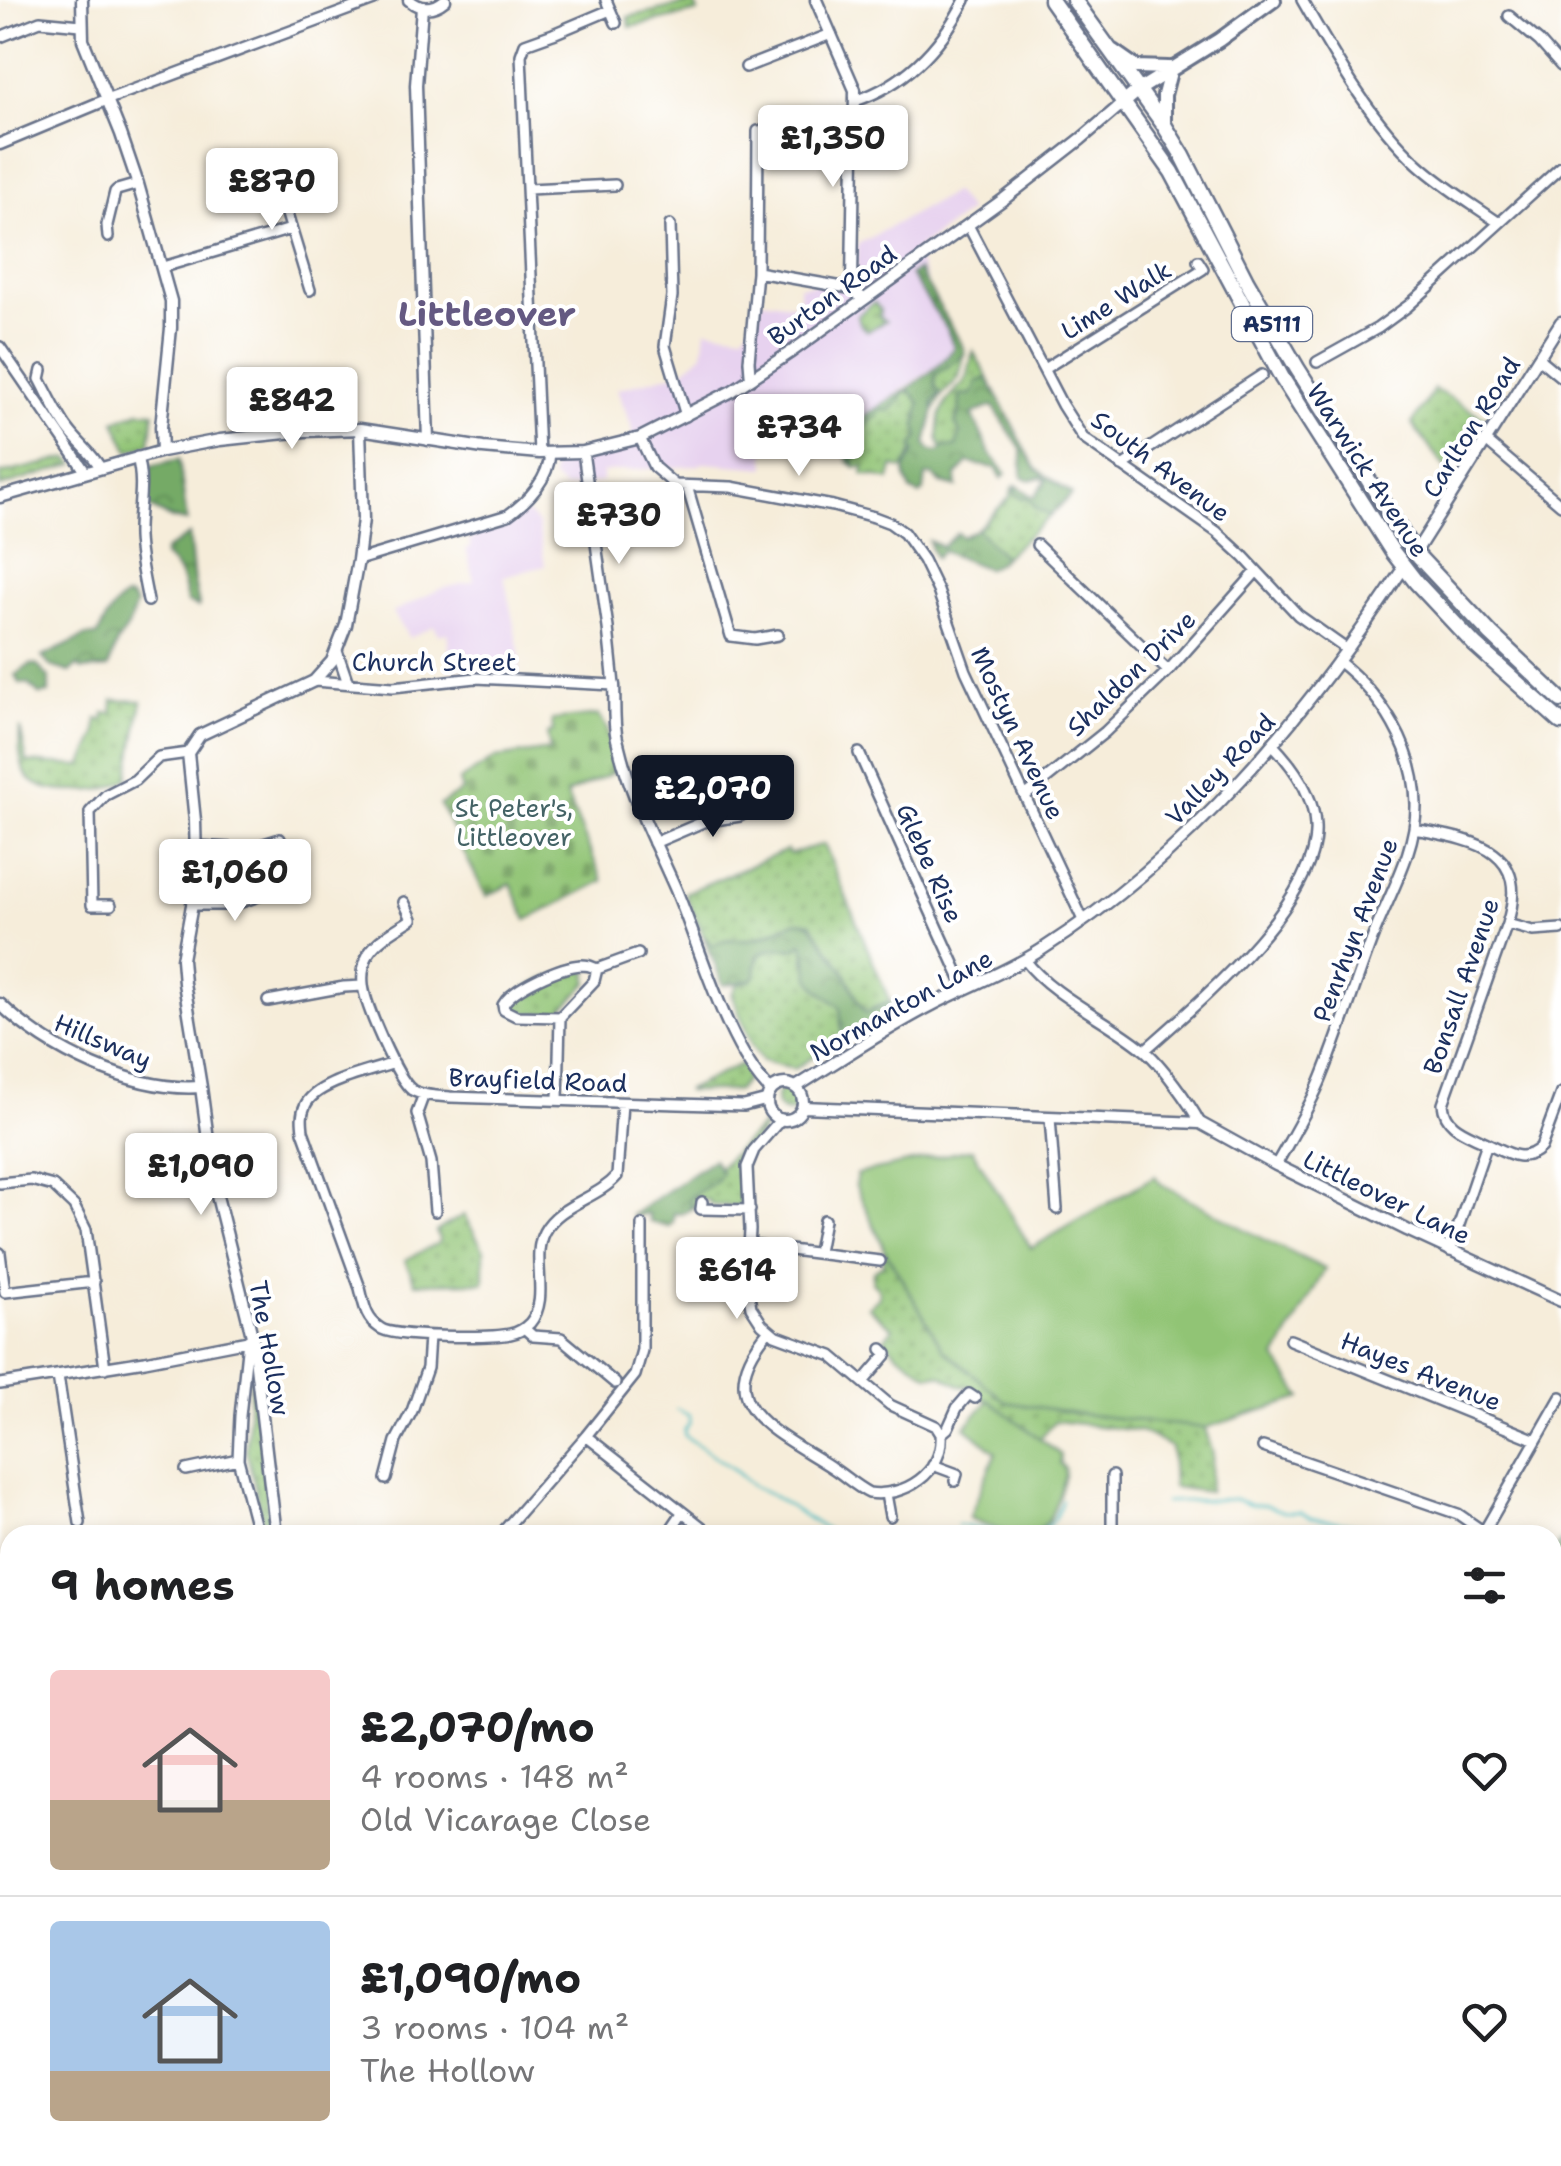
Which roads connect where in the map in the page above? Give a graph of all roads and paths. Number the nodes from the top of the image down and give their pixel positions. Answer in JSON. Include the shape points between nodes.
{"nodes":[{"id":1,"x":82,"y":0,"type":"edge"},
{"id":2,"x":374,"y":0,"type":"edge"},
{"id":3,"x":409,"y":0,"type":"edge"},
{"id":4,"x":445,"y":0,"type":"edge"},
{"id":5,"x":816,"y":0,"type":"edge"},
{"id":6,"x":966,"y":0,"type":"edge"},
{"id":7,"x":1051,"y":0,"type":"edge"},
{"id":8,"x":1074,"y":0,"type":"edge"},
{"id":9,"x":1274,"y":0,"type":"edge"},
{"id":10,"x":1302,"y":0,"type":"edge"},
{"id":11,"x":608,"y":5,"type":"edge"},
{"id":12,"x":422,"y":7,"type":"junction"},
{"id":13,"x":1508,"y":16,"type":"dead end"},
{"id":14,"x":616,"y":23,"type":"dead end"},
{"id":15,"x":81,"y":25,"type":"junction"},
{"id":16,"x":832,"y":34,"type":"junction"},
{"id":17,"x":0,"y":37,"type":"edge"},
{"id":18,"x":1111,"y":50,"type":"junction"},
{"id":19,"x":1561,"y":66,"type":"edge"},
{"id":20,"x":746,"y":67,"type":"dead end"},
{"id":21,"x":1171,"y":68,"type":"junction"},
{"id":22,"x":1140,"y":89,"type":"junction"},
{"id":23,"x":106,"y":100,"type":"junction"},
{"id":24,"x":855,"y":100,"type":"junction"},
{"id":25,"x":1122,"y":104,"type":"junction"},
{"id":26,"x":1164,"y":124,"type":"junction"},
{"id":27,"x":758,"y":131,"type":"dead end"},
{"id":28,"x":0,"y":144,"type":"edge"},
{"id":29,"x":272,"y":165,"type":"dead end"},
{"id":30,"x":1561,"y":167,"type":"edge"},
{"id":31,"x":1172,"y":172,"type":"junction"},
{"id":32,"x":138,"y":184,"type":"junction"},
{"id":33,"x":615,"y":185,"type":"dead end"},
{"id":34,"x":528,"y":189,"type":"junction"},
{"id":35,"x":1499,"y":223,"type":"junction"},
{"id":36,"x":670,"y":225,"type":"dead end"},
{"id":37,"x":968,"y":225,"type":"junction"},
{"id":38,"x":291,"y":229,"type":"junction"},
{"id":39,"x":109,"y":239,"type":"dead end"},
{"id":40,"x":1198,"y":262,"type":"dead end"},
{"id":41,"x":162,"y":267,"type":"junction"},
{"id":42,"x":756,"y":272,"type":"junction"},
{"id":43,"x":854,"y":289,"type":"junction"},
{"id":44,"x":310,"y":290,"type":"dead end"},
{"id":45,"x":864,"y":300,"type":"junction"},
{"id":46,"x":1561,"y":322,"type":"edge"},
{"id":47,"x":0,"y":347,"type":"edge"},
{"id":48,"x":1538,"y":358,"type":"junction"},
{"id":49,"x":1316,"y":362,"type":"dead end"},
{"id":50,"x":1044,"y":369,"type":"junction"},
{"id":51,"x":42,"y":370,"type":"dead end"},
{"id":52,"x":1262,"y":376,"type":"dead end"},
{"id":53,"x":1561,"y":377,"type":"edge"},
{"id":54,"x":752,"y":378,"type":"junction"},
{"id":55,"x":686,"y":416,"type":"junction"},
{"id":56,"x":360,"y":429,"type":"junction"},
{"id":57,"x":640,"y":438,"type":"junction"},
{"id":58,"x":428,"y":440,"type":"junction"},
{"id":59,"x":1486,"y":441,"type":"junction"},
{"id":60,"x":162,"y":451,"type":"junction"},
{"id":61,"x":584,"y":452,"type":"junction"},
{"id":62,"x":544,"y":453,"type":"junction"},
{"id":63,"x":138,"y":458,"type":"junction"},
{"id":64,"x":1122,"y":466,"type":"junction"},
{"id":65,"x":100,"y":467,"type":"junction"},
{"id":66,"x":85,"y":472,"type":"junction"},
{"id":67,"x":687,"y":486,"type":"junction"},
{"id":68,"x":0,"y":497,"type":"edge"},
{"id":69,"x":1561,"y":506,"type":"edge"},
{"id":70,"x":1036,"y":545,"type":"dead end"},
{"id":71,"x":1416,"y":553,"type":"junction"},
{"id":72,"x":358,"y":560,"type":"junction"},
{"id":73,"x":1404,"y":568,"type":"junction"},
{"id":74,"x":1257,"y":572,"type":"junction"},
{"id":75,"x":148,"y":601,"type":"dead end"},
{"id":76,"x":778,"y":635,"type":"dead end"},
{"id":77,"x":1346,"y":649,"type":"junction"},
{"id":78,"x":337,"y":651,"type":"junction"},
{"id":79,"x":1338,"y":661,"type":"junction"},
{"id":80,"x":1168,"y":671,"type":"junction"},
{"id":81,"x":314,"y":681,"type":"junction"},
{"id":82,"x":348,"y":684,"type":"junction"},
{"id":83,"x":614,"y":686,"type":"junction"},
{"id":84,"x":1561,"y":700,"type":"edge"},
{"id":85,"x":1561,"y":722,"type":"edge"},
{"id":86,"x":1273,"y":745,"type":"junction"},
{"id":87,"x":188,"y":753,"type":"junction"},
{"id":88,"x":858,"y":754,"type":"dead end"},
{"id":89,"x":1025,"y":796,"type":"junction"},
{"id":90,"x":756,"y":807,"type":"dead end"},
{"id":91,"x":1414,"y":829,"type":"junction"},
{"id":92,"x":280,"y":839,"type":"dead end"},
{"id":93,"x":654,"y":843,"type":"junction"},
{"id":94,"x":196,"y":846,"type":"junction"},
{"id":95,"x":248,"y":849,"type":"junction"},
{"id":96,"x":250,"y":870,"type":"dead end"},
{"id":97,"x":270,"y":892,"type":"dead end"},
{"id":98,"x":404,"y":902,"type":"dead end"},
{"id":99,"x":111,"y":905,"type":"dead end"},
{"id":100,"x":192,"y":905,"type":"junction"},
{"id":101,"x":1084,"y":920,"type":"junction"},
{"id":102,"x":1507,"y":924,"type":"junction"},
{"id":103,"x":1561,"y":929,"type":"edge"},
{"id":104,"x":638,"y":954,"type":"dead end"},
{"id":105,"x":1025,"y":960,"type":"junction"},
{"id":106,"x":597,"y":969,"type":"junction"},
{"id":107,"x":363,"y":986,"type":"junction"},
{"id":108,"x":965,"y":988,"type":"junction"},
{"id":109,"x":268,"y":1001,"type":"dead end"},
{"id":110,"x":0,"y":1004,"type":"edge"},
{"id":111,"x":560,"y":1017,"type":"junction"},
{"id":112,"x":1145,"y":1050,"type":"junction"},
{"id":113,"x":394,"y":1064,"type":"junction"},
{"id":114,"x":202,"y":1087,"type":"junction"},
{"id":115,"x":796,"y":1087,"type":"junction"},
{"id":116,"x":1561,"y":1093,"type":"edge"},
{"id":117,"x":424,"y":1094,"type":"junction"},
{"id":118,"x":769,"y":1096,"type":"junction"},
{"id":119,"x":558,"y":1100,"type":"junction"},
{"id":120,"x":622,"y":1104,"type":"junction"},
{"id":121,"x":802,"y":1108,"type":"junction"},
{"id":122,"x":1050,"y":1118,"type":"junction"},
{"id":123,"x":781,"y":1119,"type":"junction"},
{"id":124,"x":1200,"y":1123,"type":"junction"},
{"id":125,"x":1486,"y":1143,"type":"junction"},
{"id":126,"x":1276,"y":1165,"type":"junction"},
{"id":127,"x":0,"y":1183,"type":"edge"},
{"id":128,"x":702,"y":1202,"type":"dead end"},
{"id":129,"x":1057,"y":1209,"type":"dead end"},
{"id":130,"x":750,"y":1210,"type":"junction"},
{"id":131,"x":436,"y":1211,"type":"dead end"},
{"id":132,"x":824,"y":1220,"type":"dead end"},
{"id":133,"x":642,"y":1225,"type":"dead end"},
{"id":134,"x":749,"y":1245,"type":"junction"},
{"id":135,"x":1450,"y":1250,"type":"junction"},
{"id":136,"x":818,"y":1252,"type":"junction"},
{"id":137,"x":0,"y":1253,"type":"edge"},
{"id":138,"x":880,"y":1261,"type":"dead end"},
{"id":139,"x":94,"y":1282,"type":"junction"},
{"id":140,"x":1561,"y":1300,"type":"edge"},
{"id":141,"x":524,"y":1328,"type":"junction"},
{"id":142,"x":769,"y":1330,"type":"junction"},
{"id":143,"x":429,"y":1336,"type":"junction"},
{"id":144,"x":250,"y":1340,"type":"junction"},
{"id":145,"x":1290,"y":1340,"type":"dead end"},
{"id":146,"x":882,"y":1349,"type":"dead end"},
{"id":147,"x":106,"y":1368,"type":"junction"},
{"id":148,"x":58,"y":1376,"type":"junction"},
{"id":149,"x":863,"y":1382,"type":"junction"},
{"id":150,"x":615,"y":1383,"type":"dead end"},
{"id":151,"x":0,"y":1384,"type":"edge"},
{"id":152,"x":976,"y":1398,"type":"dead end"},
{"id":153,"x":1561,"y":1398,"type":"edge"},
{"id":154,"x":941,"y":1434,"type":"junction"},
{"id":155,"x":586,"y":1436,"type":"junction"},
{"id":156,"x":1536,"y":1440,"type":"junction"},
{"id":157,"x":1263,"y":1446,"type":"dead end"},
{"id":158,"x":238,"y":1459,"type":"junction"},
{"id":159,"x":934,"y":1465,"type":"junction"},
{"id":160,"x":186,"y":1470,"type":"dead end"},
{"id":161,"x":1112,"y":1476,"type":"dead end"},
{"id":162,"x":386,"y":1479,"type":"dead end"},
{"id":163,"x":955,"y":1481,"type":"dead end"},
{"id":164,"x":886,"y":1494,"type":"junction"},
{"id":165,"x":682,"y":1512,"type":"junction"},
{"id":166,"x":890,"y":1516,"type":"dead end"},
{"id":167,"x":80,"y":1523,"type":"dead end"},
{"id":168,"x":255,"y":1525,"type":"edge"},
{"id":169,"x":275,"y":1525,"type":"edge"},
{"id":170,"x":509,"y":1525,"type":"edge"},
{"id":171,"x":674,"y":1525,"type":"edge"},
{"id":172,"x":699,"y":1525,"type":"edge"},
{"id":173,"x":1112,"y":1525,"type":"edge"},
{"id":174,"x":1472,"y":1525,"type":"edge"},
{"id":175,"x":1488,"y":1525,"type":"edge"}],
"edges":[{"from":1,"to":15,"type":"street"},
{"from":2,"to":23,"type":"street"},
{"from":3,"to":12,"type":"street"},
{"from":4,"to":12,"type":"street"},
{"from":5,"to":16,"type":"street"},
{"from":6,"to":24,"type":"street","via":[[939,44],[916,66]]},
{"from":7,"to":25,"type":"highway","number":"A5111"},
{"from":8,"to":18,"type":"highway","number":"A5111"},
{"from":9,"to":21,"type":"main road","name":"Burton Road"},
{"from":10,"to":35,"type":"street","via":[[1362,96],[1408,154]]},
{"from":11,"to":14,"type":"street"},
{"from":11,"to":34,"type":"street","via":[[521,51]]},
{"from":12,"to":58,"type":"street","via":[[416,85]]},
{"from":13,"to":19,"type":"street"},
{"from":15,"to":17,"type":"street","via":[[40,22]]},
{"from":15,"to":23,"type":"street"},
{"from":16,"to":20,"type":"street"},
{"from":16,"to":24,"type":"street"},
{"from":18,"to":21,"type":"main road","via":[[1136,67]]},
{"from":18,"to":22,"type":"highway","number":"A5111"},
{"from":21,"to":22,"type":"main road","name":"Burton Road"},
{"from":21,"to":26,"type":"main road"},
{"from":22,"to":25,"type":"main road","name":"Burton Road"},
{"from":22,"to":26,"type":"highway","name":"Warwick Avenue","number":"A5111"},
{"from":22,"to":31,"type":"highway","number":"A5111"},
{"from":23,"to":28,"type":"street"},
{"from":23,"to":32,"type":"street"},
{"from":24,"to":43,"type":"street"},
{"from":25,"to":31,"type":"highway","name":"Warwick Avenue","number":"A5111"},
{"from":25,"to":37,"type":"street","name":"Burton Road"},
{"from":26,"to":71,"type":"highway","name":"Warwick Avenue","number":"A5111","via":[[1297,368]]},
{"from":27,"to":42,"type":"street"},
{"from":29,"to":38,"type":"street"},
{"from":30,"to":35,"type":"street"},
{"from":31,"to":73,"type":"highway","name":"Warwick Avenue","number":"A5111","via":[[1282,378]]},
{"from":32,"to":39,"type":"street","via":[[115,192]]},
{"from":32,"to":41,"type":"street"},
{"from":33,"to":34,"type":"street"},
{"from":34,"to":62,"type":"street"},
{"from":35,"to":49,"type":"street","via":[[1393,318]]},
{"from":36,"to":55,"type":"street","via":[[665,346]]},
{"from":37,"to":45,"type":"street","name":"Burton Road"},
{"from":37,"to":50,"type":"street","name":"South Avenue"},
{"from":38,"to":41,"type":"street"},
{"from":38,"to":44,"type":"street"},
{"from":40,"to":50,"type":"street","name":"Lime Walk","via":[[1202,269]]},
{"from":41,"to":60,"type":"street","via":[[172,316]]},
{"from":42,"to":43,"type":"street"},
{"from":42,"to":54,"type":"street"},
{"from":43,"to":45,"type":"street"},
{"from":45,"to":54,"type":"street","name":"Burton Road"},
{"from":46,"to":48,"type":"street","name":"Carlton Road"},
{"from":47,"to":66,"type":"street"},
{"from":48,"to":53,"type":"street"},
{"from":48,"to":59,"type":"street","name":"Carlton Road"},
{"from":50,"to":64,"type":"street","name":"South Avenue","via":[[1077,432]]},
{"from":51,"to":65,"type":"street","via":[[40,379],[62,420]]},
{"from":52,"to":64,"type":"street"},
{"from":54,"to":55,"type":"street","name":"Burton Road"},
{"from":55,"to":57,"type":"street","name":"Burton Road"},
{"from":56,"to":58,"type":"street","name":"Burton Road"},
{"from":56,"to":60,"type":"street","name":"Burton Road"},
{"from":56,"to":72,"type":"street"},
{"from":57,"to":61,"type":"street","name":"Burton Road"},
{"from":57,"to":67,"type":"street","via":[[661,475]]},
{"from":58,"to":62,"type":"street","name":"Burton Road"},
{"from":59,"to":69,"type":"street"},
{"from":59,"to":71,"type":"street","name":"Carlton Road"},
{"from":60,"to":63,"type":"street","name":"Burton Road"},
{"from":61,"to":62,"type":"street","name":"Burton Road"},
{"from":61,"to":83,"type":"street"},
{"from":62,"to":72,"type":"street","via":[[548,470],[508,516]]},
{"from":63,"to":65,"type":"street","name":"Burton Road"},
{"from":63,"to":75,"type":"street","via":[[139,554]]},
{"from":64,"to":74,"type":"street","name":"South Avenue","via":[[1217,532]]},
{"from":65,"to":66,"type":"street","name":"Burton Road"},
{"from":66,"to":68,"type":"street","name":"Burton Road"},
{"from":67,"to":76,"type":"street","via":[[731,636]]},
{"from":67,"to":89,"type":"street","name":"Mostyn Avenue","via":[[763,492],[874,516],[904,533],[938,590],[966,671]]},
{"from":70,"to":80,"type":"street"},
{"from":71,"to":84,"type":"highway","name":"Warwick Avenue","number":"A5111"},
{"from":72,"to":78,"type":"street"},
{"from":73,"to":77,"type":"street","name":"Valley Road"},
{"from":73,"to":85,"type":"highway","name":"Warwick Avenue","number":"A5111","via":[[1476,646]]},
{"from":74,"to":77,"type":"street","name":"South Avenue","via":[[1298,616]]},
{"from":74,"to":80,"type":"street","name":"Shaldon Drive"},
{"from":77,"to":79,"type":"street","name":"Valley Road"},
{"from":78,"to":81,"type":"street"},
{"from":78,"to":82,"type":"street"},
{"from":79,"to":86,"type":"street","name":"Valley Road"},
{"from":79,"to":91,"type":"street","name":"Penrhyn Avenue","via":[[1400,737],[1414,781]]},
{"from":80,"to":89,"type":"street","name":"Shaldon Drive"},
{"from":81,"to":82,"type":"street","name":"Church Street"},
{"from":81,"to":87,"type":"street","via":[[200,735]]},
{"from":82,"to":83,"type":"street","name":"Church Street","via":[[393,687],[476,678]]},
{"from":83,"to":93,"type":"street","via":[[616,735]]},
{"from":86,"to":101,"type":"street","name":"Valley Road","via":[[1186,835]]},
{"from":86,"to":112,"type":"street","via":[[1302,783],[1313,812],[1307,870],[1251,949]]},
{"from":87,"to":94,"type":"street","name":"The Hollow"},
{"from":87,"to":99,"type":"street","via":[[159,757],[90,812],[92,905]]},
{"from":88,"to":108,"type":"street","name":"Glebe Rise"},
{"from":89,"to":101,"type":"street","name":"Mostyn Avenue"},
{"from":90,"to":93,"type":"street"},
{"from":91,"to":102,"type":"street","name":"Bonsall Avenue","via":[[1472,841],[1498,858],[1513,890]]},
{"from":91,"to":126,"type":"street","name":"Penrhyn Avenue","via":[[1322,1079]]},
{"from":92,"to":95,"type":"street"},
{"from":93,"to":118,"type":"street","via":[[736,1038]]},
{"from":94,"to":95,"type":"street"},
{"from":94,"to":100,"type":"street","name":"The Hollow"},
{"from":95,"to":96,"type":"street"},
{"from":97,"to":100,"type":"street","via":[[233,905]]},
{"from":98,"to":107,"type":"street","via":[[412,919],[370,953]]},
{"from":100,"to":114,"type":"street","name":"The Hollow","via":[[182,959]]},
{"from":101,"to":105,"type":"street","name":"Valley Road"},
{"from":102,"to":103,"type":"street"},
{"from":102,"to":125,"type":"street","name":"Bonsall Avenue","via":[[1443,1104],[1452,1124]]},
{"from":104,"to":106,"type":"street"},
{"from":105,"to":108,"type":"street","name":"Normanton Lane"},
{"from":105,"to":112,"type":"street","name":"Normanton Lane"},
{"from":106,"to":111,"type":"street"},
{"from":106,"to":111,"type":"street","via":[[579,965],[548,975],[503,1005],[516,1016]]},
{"from":107,"to":109,"type":"street"},
{"from":107,"to":113,"type":"street","name":"Brayfield Road"},
{"from":108,"to":115,"type":"street","name":"Normanton Lane"},
{"from":110,"to":114,"type":"street","name":"Hillsway","via":[[42,1038],[120,1076]]},
{"from":111,"to":119,"type":"street"},
{"from":112,"to":124,"type":"street","name":"Normanton Lane"},
{"from":113,"to":117,"type":"street","name":"Brayfield Road","via":[[408,1087]]},
{"from":113,"to":143,"type":"street","via":[[313,1094],[303,1109],[303,1131],[368,1317],[386,1332]]},
{"from":114,"to":144,"type":"street","name":"The Hollow","via":[[214,1184]]},
{"from":115,"to":118,"type":"street","via":[[780,1084]]},
{"from":115,"to":121,"type":"street"},
{"from":116,"to":125,"type":"street","via":[[1534,1154],[1518,1157]]},
{"from":117,"to":119,"type":"street","name":"Brayfield Road"},
{"from":117,"to":131,"type":"street","via":[[418,1113]]},
{"from":118,"to":120,"type":"street","name":"Brayfield Road","via":[[744,1106]]},
{"from":118,"to":123,"type":"street","via":[[770,1112]]},
{"from":119,"to":120,"type":"street","name":"Brayfield Road"},
{"from":120,"to":141,"type":"street","via":[[617,1176],[546,1230],[538,1306]]},
{"from":121,"to":122,"type":"street"},
{"from":121,"to":123,"type":"street"},
{"from":122,"to":124,"type":"street"},
{"from":122,"to":129,"type":"street"},
{"from":123,"to":130,"type":"street","via":[[748,1162]]},
{"from":124,"to":126,"type":"street","name":"Littleover Lane"},
{"from":125,"to":135,"type":"street"},
{"from":126,"to":135,"type":"street","name":"Littleover Lane"},
{"from":127,"to":139,"type":"street","via":[[32,1180],[59,1190],[86,1230]]},
{"from":128,"to":130,"type":"street","via":[[702,1209]]},
{"from":130,"to":134,"type":"street"},
{"from":132,"to":136,"type":"street"},
{"from":133,"to":155,"type":"street","via":[[638,1369]]},
{"from":134,"to":136,"type":"street"},
{"from":134,"to":142,"type":"street","via":[[749,1299]]},
{"from":135,"to":140,"type":"street","name":"Littleover Lane"},
{"from":136,"to":138,"type":"street"},
{"from":137,"to":139,"type":"street","via":[[5,1292]]},
{"from":139,"to":147,"type":"street"},
{"from":141,"to":143,"type":"street","via":[[507,1335]]},
{"from":141,"to":150,"type":"street","via":[[532,1336],[561,1338]]},
{"from":142,"to":149,"type":"street","via":[[832,1356]]},
{"from":142,"to":164,"type":"street","via":[[746,1369],[745,1392],[754,1414],[864,1491]]},
{"from":143,"to":162,"type":"street","via":[[427,1368]]},
{"from":144,"to":147,"type":"street"},
{"from":144,"to":158,"type":"street"},
{"from":144,"to":169,"type":"street","name":"The Hollow"},
{"from":145,"to":156,"type":"street","name":"Hayes Avenue"},
{"from":146,"to":149,"type":"street","via":[[887,1354]]},
{"from":147,"to":148,"type":"street"},
{"from":148,"to":151,"type":"street"},
{"from":148,"to":167,"type":"street"},
{"from":149,"to":154,"type":"street"},
{"from":152,"to":154,"type":"street","via":[[969,1394]]},
{"from":153,"to":156,"type":"street"},
{"from":154,"to":159,"type":"street"},
{"from":155,"to":165,"type":"street"},
{"from":155,"to":170,"type":"street"},
{"from":156,"to":175,"type":"street"},
{"from":157,"to":174,"type":"street","via":[[1458,1514]]},
{"from":158,"to":160,"type":"street"},
{"from":158,"to":168,"type":"street"},
{"from":159,"to":163,"type":"street","via":[[958,1474]]},
{"from":159,"to":164,"type":"street","via":[[918,1482]]},
{"from":161,"to":173,"type":"street"},
{"from":164,"to":166,"type":"street"},
{"from":165,"to":171,"type":"street"},
{"from":165,"to":172,"type":"street"}]}
